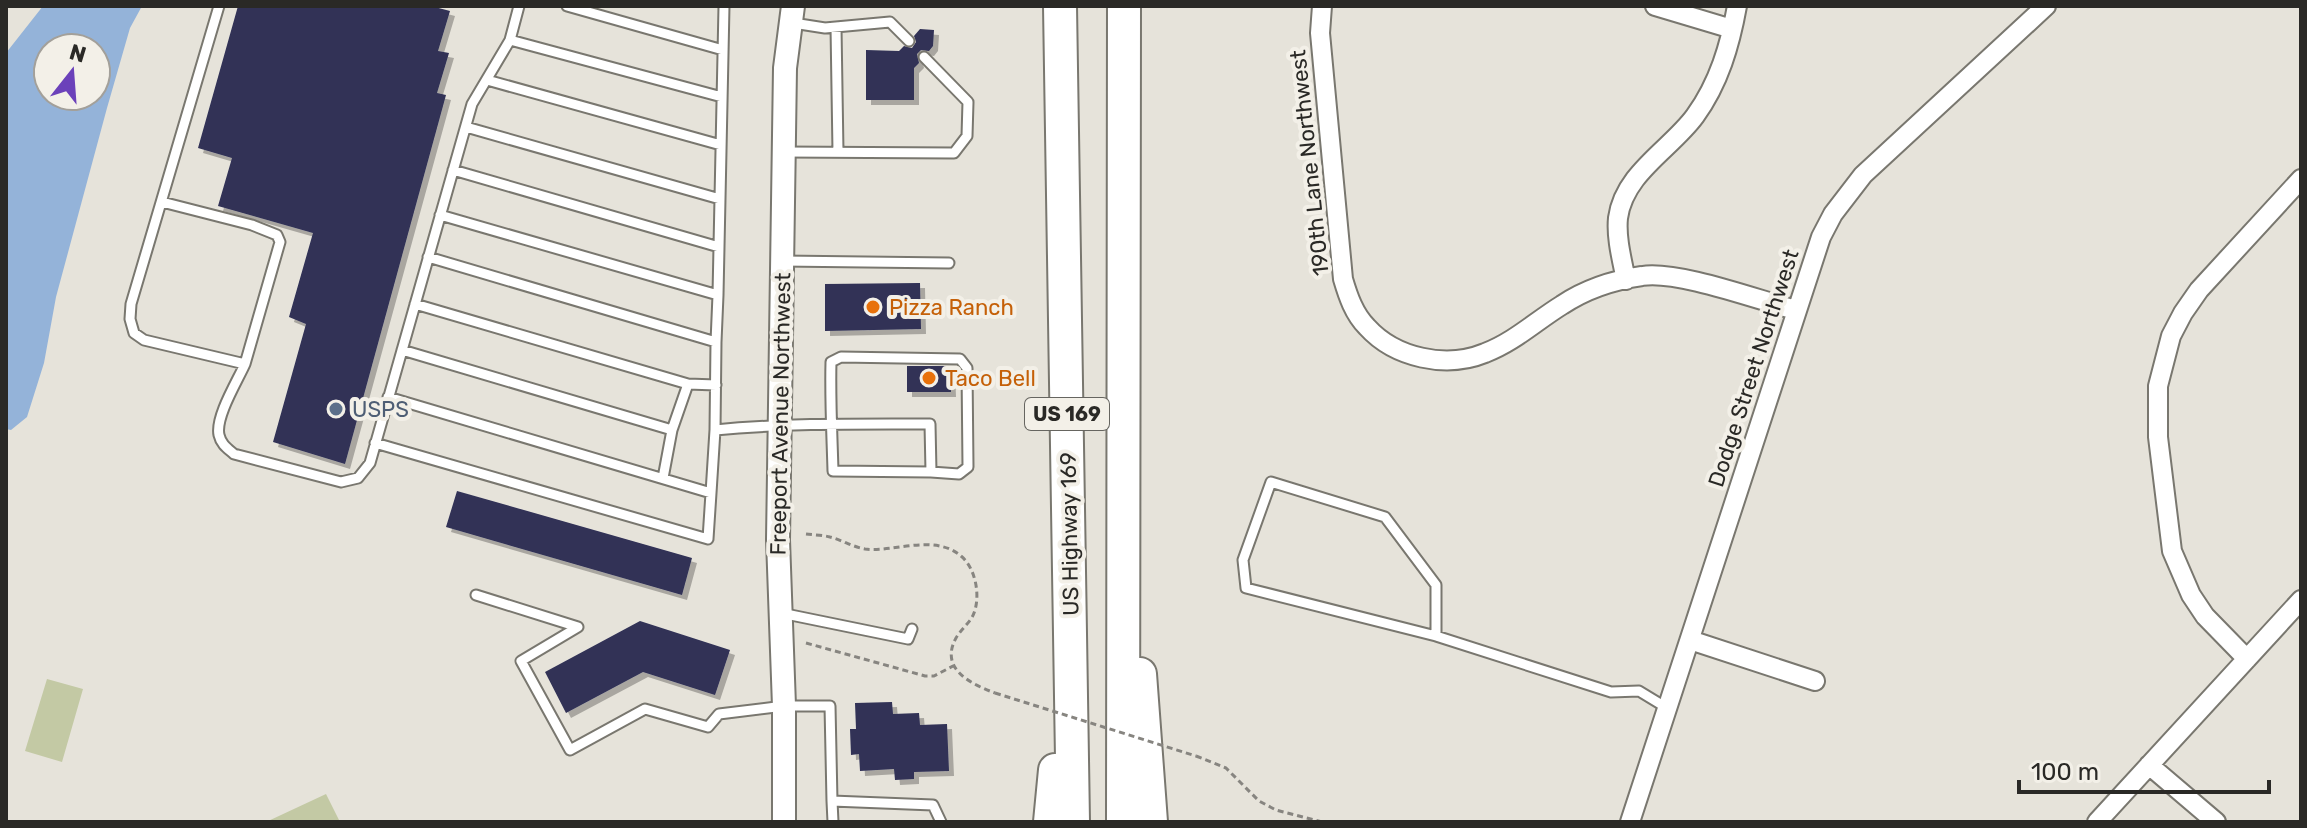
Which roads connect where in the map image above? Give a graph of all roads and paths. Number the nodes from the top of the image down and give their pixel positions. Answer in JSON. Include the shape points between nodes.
{"nodes":[{"id":1,"x":219,"y":6,"type":"edge"},
{"id":2,"x":519,"y":6,"type":"edge"},
{"id":3,"x":567,"y":6,"type":"edge"},
{"id":4,"x":724,"y":6,"type":"edge"},
{"id":5,"x":1060,"y":6,"type":"edge"},
{"id":6,"x":1124,"y":6,"type":"edge"},
{"id":7,"x":1322,"y":6,"type":"edge"},
{"id":8,"x":1655,"y":6,"type":"edge"},
{"id":9,"x":1737,"y":6,"type":"edge"},
{"id":10,"x":2046,"y":6,"type":"edge"},
{"id":11,"x":791,"y":14,"type":"edge"},
{"id":12,"x":836,"y":27,"type":"junction"},
{"id":13,"x":1732,"y":29,"type":"junction"},
{"id":14,"x":510,"y":40,"type":"junction"},
{"id":15,"x":909,"y":41,"type":"dead end"},
{"id":16,"x":723,"y":50,"type":"junction"},
{"id":17,"x":924,"y":57,"type":"dead end"},
{"id":18,"x":487,"y":80,"type":"junction"},
{"id":19,"x":722,"y":97,"type":"junction"},
{"id":20,"x":466,"y":127,"type":"junction"},
{"id":21,"x":721,"y":145,"type":"junction"},
{"id":22,"x":784,"y":152,"type":"junction"},
{"id":23,"x":838,"y":152,"type":"junction"},
{"id":24,"x":453,"y":170,"type":"junction"},
{"id":25,"x":2301,"y":179,"type":"edge"},
{"id":26,"x":720,"y":199,"type":"junction"},
{"id":27,"x":162,"y":202,"type":"junction"},
{"id":28,"x":440,"y":215,"type":"junction"},
{"id":29,"x":719,"y":247,"type":"junction"},
{"id":30,"x":428,"y":257,"type":"junction"},
{"id":31,"x":782,"y":261,"type":"junction"},
{"id":32,"x":949,"y":263,"type":"dead end"},
{"id":33,"x":1626,"y":280,"type":"junction"},
{"id":34,"x":718,"y":295,"type":"junction"},
{"id":35,"x":415,"y":304,"type":"junction"},
{"id":36,"x":1796,"y":310,"type":"junction"},
{"id":37,"x":716,"y":342,"type":"junction"},
{"id":38,"x":402,"y":350,"type":"junction"},
{"id":39,"x":245,"y":364,"type":"junction"},
{"id":40,"x":688,"y":384,"type":"junction"},
{"id":41,"x":716,"y":385,"type":"junction"},
{"id":42,"x":388,"y":397,"type":"junction"},
{"id":43,"x":780,"y":424,"type":"junction"},
{"id":44,"x":832,"y":424,"type":"junction"},
{"id":45,"x":672,"y":430,"type":"junction"},
{"id":46,"x":715,"y":430,"type":"junction"},
{"id":47,"x":375,"y":443,"type":"junction"},
{"id":48,"x":931,"y":472,"type":"junction"},
{"id":49,"x":663,"y":478,"type":"junction"},
{"id":50,"x":711,"y":493,"type":"junction"},
{"id":51,"x":1123,"y":529,"type":"junction"},
{"id":52,"x":806,"y":534,"type":"dead end"},
{"id":53,"x":476,"y":595,"type":"dead end"},
{"id":54,"x":1070,"y":596,"type":"junction"},
{"id":55,"x":2301,"y":600,"type":"edge"},
{"id":56,"x":781,"y":613,"type":"junction"},
{"id":57,"x":912,"y":629,"type":"dead end"},
{"id":58,"x":1436,"y":636,"type":"junction"},
{"id":59,"x":1690,"y":640,"type":"junction"},
{"id":60,"x":806,"y":643,"type":"dead end"},
{"id":61,"x":2247,"y":659,"type":"junction"},
{"id":62,"x":953,"y":666,"type":"junction"},
{"id":63,"x":1815,"y":681,"type":"dead end"},
{"id":64,"x":784,"y":706,"type":"junction"},
{"id":65,"x":1667,"y":708,"type":"junction"},
{"id":66,"x":2149,"y":765,"type":"junction"},
{"id":67,"x":832,"y":801,"type":"junction"},
{"id":68,"x":784,"y":822,"type":"edge"},
{"id":69,"x":833,"y":822,"type":"edge"},
{"id":70,"x":941,"y":822,"type":"edge"},
{"id":71,"x":1050,"y":822,"type":"edge"},
{"id":72,"x":1073,"y":822,"type":"edge"},
{"id":73,"x":1123,"y":822,"type":"edge"},
{"id":74,"x":1151,"y":822,"type":"edge"},
{"id":75,"x":1322,"y":822,"type":"edge"},
{"id":76,"x":1630,"y":822,"type":"edge"},
{"id":77,"x":2097,"y":822,"type":"edge"},
{"id":78,"x":2216,"y":822,"type":"edge"}],
"edges":[{"from":1,"to":27,"type":"lane"},
{"from":2,"to":14,"type":"lane"},
{"from":3,"to":16,"type":"lane"},
{"from":4,"to":16,"type":"lane"},
{"from":5,"to":54,"type":"highway","name":"US Highway 169","number":"US 169"},
{"from":6,"to":51,"type":"highway","number":"US 169"},
{"from":7,"to":33,"type":"street","name":"190th Lane Northwest","via":[[1320,33],[1343,279],[1367,328],[1412,355],[1434,360],[1482,355],[1580,294]]},
{"from":8,"to":13,"type":"street"},
{"from":9,"to":13,"type":"street"},
{"from":10,"to":36,"type":"street","name":"Dodge Street Northwest","via":[[1855,185],[1821,237]]},
{"from":11,"to":12,"type":"lane","via":[[825,28]]},
{"from":11,"to":22,"type":"street","name":"Freeport Avenue Northwest"},
{"from":12,"to":15,"type":"lane","via":[[890,22]]},
{"from":12,"to":23,"type":"lane"},
{"from":13,"to":33,"type":"street","via":[[1707,99],[1622,201],[1618,233]]},
{"from":14,"to":18,"type":"lane"},
{"from":14,"to":19,"type":"lane"},
{"from":16,"to":19,"type":"lane"},
{"from":17,"to":23,"type":"lane","via":[[968,102],[967,136],[954,153]]},
{"from":18,"to":20,"type":"lane"},
{"from":18,"to":21,"type":"lane"},
{"from":19,"to":21,"type":"lane"},
{"from":20,"to":24,"type":"lane"},
{"from":20,"to":26,"type":"lane"},
{"from":21,"to":26,"type":"lane"},
{"from":22,"to":23,"type":"lane"},
{"from":22,"to":31,"type":"street","name":"Freeport Avenue Northwest"},
{"from":24,"to":28,"type":"lane"},
{"from":24,"to":29,"type":"lane"},
{"from":25,"to":61,"type":"street","via":[[2183,313],[2158,386],[2158,437],[2172,551],[2205,616]]},
{"from":26,"to":29,"type":"lane"},
{"from":27,"to":39,"type":"lane","via":[[131,304],[134,333],[144,340]]},
{"from":27,"to":39,"type":"lane","via":[[277,235],[280,242]]},
{"from":28,"to":30,"type":"lane"},
{"from":28,"to":34,"type":"lane"},
{"from":29,"to":34,"type":"lane"},
{"from":30,"to":35,"type":"lane"},
{"from":30,"to":37,"type":"lane"},
{"from":31,"to":32,"type":"lane"},
{"from":31,"to":43,"type":"street","name":"Freeport Avenue Northwest"},
{"from":33,"to":36,"type":"street","name":"190th Lane Northwest","via":[[1645,275],[1698,283]]},
{"from":34,"to":37,"type":"lane"},
{"from":35,"to":38,"type":"lane"},
{"from":35,"to":40,"type":"lane"},
{"from":36,"to":59,"type":"street","name":"Dodge Street Northwest"},
{"from":37,"to":41,"type":"lane"},
{"from":38,"to":42,"type":"lane"},
{"from":38,"to":45,"type":"lane"},
{"from":39,"to":47,"type":"lane","via":[[218,432],[223,446],[234,454],[341,482],[358,478],[370,463]]},
{"from":40,"to":41,"type":"lane"},
{"from":40,"to":45,"type":"lane"},
{"from":41,"to":46,"type":"lane"},
{"from":42,"to":47,"type":"lane"},
{"from":42,"to":49,"type":"lane"},
{"from":43,"to":44,"type":"lane"},
{"from":43,"to":46,"type":"lane"},
{"from":43,"to":56,"type":"street","name":"Freeport Avenue Northwest"},
{"from":44,"to":48,"type":"lane","via":[[833,471]]},
{"from":44,"to":48,"type":"lane","via":[[930,424]]},
{"from":44,"to":48,"type":"lane","via":[[831,362],[841,357],[960,359],[967,368],[968,467],[959,474]]},
{"from":45,"to":49,"type":"lane"},
{"from":46,"to":50,"type":"lane"},
{"from":47,"to":50,"type":"lane","via":[[708,539]]},
{"from":49,"to":50,"type":"lane"},
{"from":51,"to":73,"type":"highway","number":"US 169"},
{"from":51,"to":74,"type":"highway"},
{"from":52,"to":62,"type":"path","via":[[872,550],[939,546],[961,556],[972,571],[976,598],[973,616],[951,650]]},
{"from":53,"to":64,"type":"lane","via":[[578,627],[521,661],[570,750],[645,709],[708,727],[719,714]]},
{"from":54,"to":71,"type":"highway"},
{"from":54,"to":72,"type":"highway","name":"US Highway 169","number":"US 169"},
{"from":55,"to":61,"type":"street"},
{"from":56,"to":57,"type":"lane","via":[[908,639]]},
{"from":56,"to":64,"type":"street","name":"Freeport Avenue Northwest"},
{"from":58,"to":58,"type":"lane","via":[[1246,588],[1243,560],[1271,482],[1385,517],[1436,585]]},
{"from":58,"to":65,"type":"lane","via":[[1611,692],[1639,691]]},
{"from":59,"to":63,"type":"street"},
{"from":59,"to":65,"type":"street","name":"Dodge Street Northwest"},
{"from":60,"to":62,"type":"path","via":[[925,676]]},
{"from":61,"to":66,"type":"street"},
{"from":62,"to":75,"type":"path","bridge":true,"via":[[963,679],[995,693],[1226,768],[1259,801]]},
{"from":64,"to":67,"type":"lane","via":[[830,706]]},
{"from":64,"to":68,"type":"street","name":"Freeport Avenue Northwest"},
{"from":65,"to":76,"type":"street","name":"Dodge Street Northwest"},
{"from":66,"to":77,"type":"street"},
{"from":66,"to":78,"type":"street"},
{"from":67,"to":69,"type":"lane"},
{"from":67,"to":70,"type":"lane","via":[[933,805]]}]}
